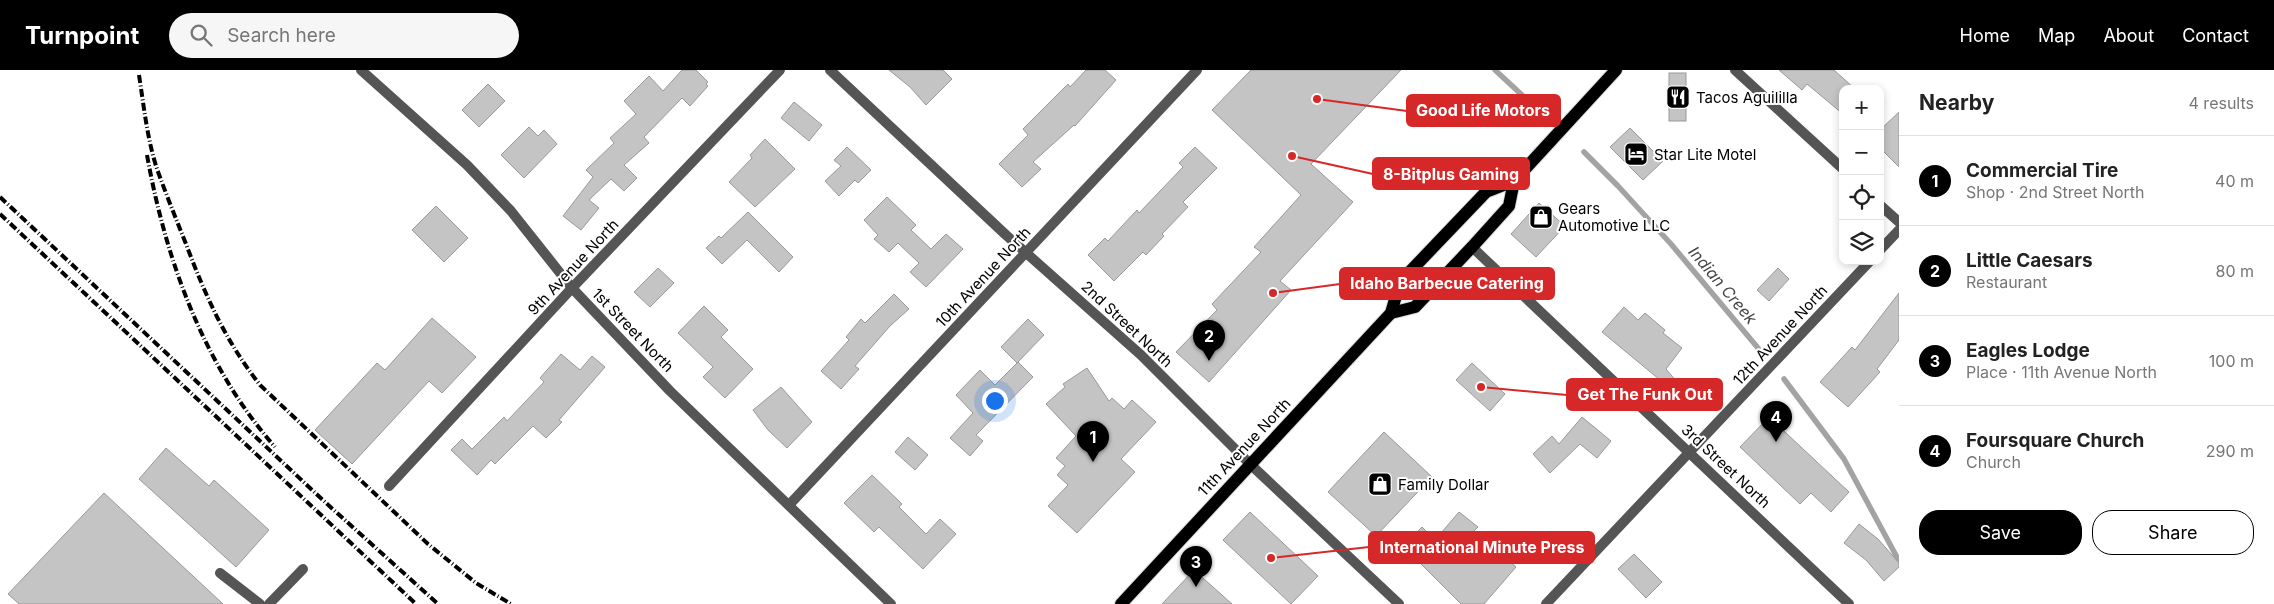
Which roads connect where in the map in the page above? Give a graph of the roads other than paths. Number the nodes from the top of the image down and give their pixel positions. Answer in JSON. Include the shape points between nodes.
{"nodes":[{"id":1,"x":361,"y":70,"type":"edge"},
{"id":2,"x":780,"y":70,"type":"edge"},
{"id":3,"x":830,"y":70,"type":"edge"},
{"id":4,"x":1198,"y":70,"type":"edge"},
{"id":5,"x":1616,"y":70,"type":"edge"},
{"id":6,"x":1736,"y":70,"type":"edge"},
{"id":7,"x":1839,"y":166,"type":"edge"},
{"id":8,"x":1514,"y":181,"type":"junction"},
{"id":9,"x":1884,"y":208,"type":"edge"},
{"id":10,"x":1899,"y":222,"type":"edge"},
{"id":11,"x":1899,"y":230,"type":"edge"},
{"id":12,"x":1884,"y":246,"type":"edge"},
{"id":13,"x":1472,"y":247,"type":"junction"},
{"id":14,"x":1027,"y":252,"type":"junction"},
{"id":15,"x":1866,"y":265,"type":"edge"},
{"id":16,"x":572,"y":288,"type":"junction"},
{"id":17,"x":1391,"y":313,"type":"junction"},
{"id":18,"x":1689,"y":452,"type":"junction"},
{"id":19,"x":1250,"y":464,"type":"junction"},
{"id":20,"x":389,"y":486,"type":"dead end"},
{"id":21,"x":789,"y":505,"type":"junction"},
{"id":22,"x":303,"y":569,"type":"dead end"},
{"id":23,"x":220,"y":573,"type":"dead end"},
{"id":24,"x":260,"y":604,"type":"edge"},
{"id":25,"x":269,"y":604,"type":"edge"},
{"id":26,"x":891,"y":604,"type":"edge"},
{"id":27,"x":1121,"y":604,"type":"edge"},
{"id":28,"x":1399,"y":604,"type":"edge"},
{"id":29,"x":1546,"y":604,"type":"edge"},
{"id":30,"x":1850,"y":604,"type":"edge"}],
"edges":[{"from":1,"to":16,"type":"street","name":"1st Street North","via":[[467,165],[510,211]]},
{"from":2,"to":16,"type":"street","name":"9th Avenue North"},
{"from":3,"to":14,"type":"street","name":"2nd Street North"},
{"from":4,"to":14,"type":"street","name":"10th Avenue North"},
{"from":5,"to":8,"type":"main road","name":"11th Avenue North"},
{"from":6,"to":7,"type":"street"},
{"from":8,"to":13,"type":"main road","via":[[1509,206]]},
{"from":8,"to":17,"type":"main road","name":"11th Avenue North","via":[[1486,192],[1400,282]]},
{"from":9,"to":10,"type":"street"},
{"from":11,"to":12,"type":"street"},
{"from":13,"to":17,"type":"main road","via":[[1415,307]]},
{"from":13,"to":18,"type":"street","name":"3rd Street North"},
{"from":14,"to":19,"type":"street","name":"2nd Street North","via":[[1141,355]]},
{"from":14,"to":21,"type":"street","name":"10th Avenue North"},
{"from":15,"to":18,"type":"street","name":"12th Avenue North"},
{"from":16,"to":20,"type":"street","name":"9th Avenue North"},
{"from":16,"to":21,"type":"street","name":"1st Street North","via":[[670,391]]},
{"from":17,"to":19,"type":"main road","name":"11th Avenue North"},
{"from":18,"to":29,"type":"street","name":"12th Avenue North"},
{"from":18,"to":30,"type":"street","name":"3rd Street North"},
{"from":19,"to":27,"type":"main road","name":"11th Avenue North"},
{"from":19,"to":28,"type":"street","name":"2nd Street North"},
{"from":21,"to":26,"type":"street","name":"1st Street North"},
{"from":22,"to":25,"type":"street"},
{"from":23,"to":24,"type":"street"}]}
